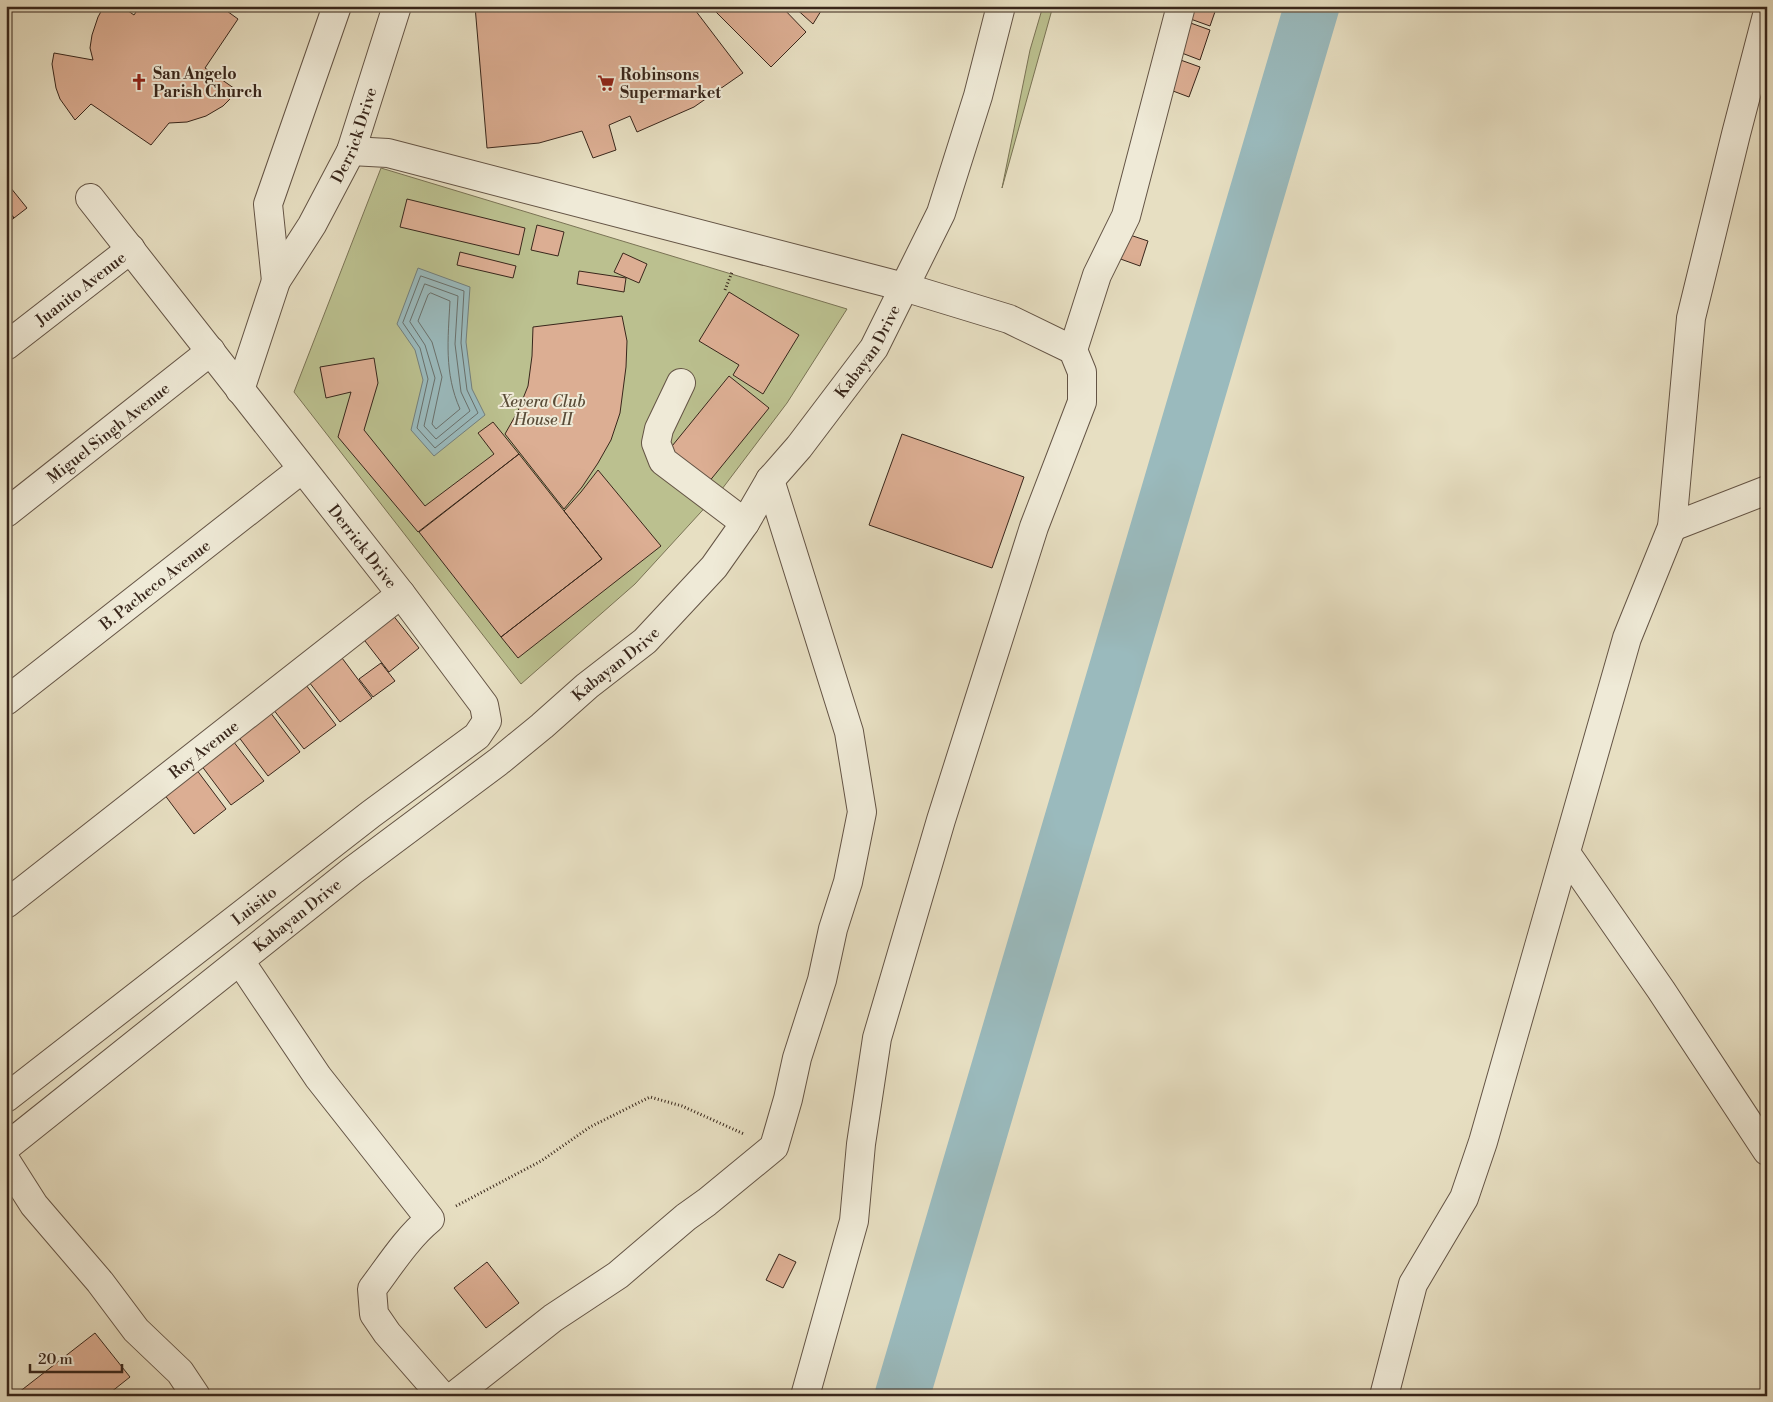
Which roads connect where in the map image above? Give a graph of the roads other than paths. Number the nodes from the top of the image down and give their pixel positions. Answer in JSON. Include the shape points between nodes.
{"nodes":[{"id":1,"x":336,"y":6,"type":"edge"},
{"id":2,"x":397,"y":6,"type":"edge"},
{"id":3,"x":1001,"y":6,"type":"edge"},
{"id":4,"x":1181,"y":6,"type":"edge"},
{"id":5,"x":1767,"y":15,"type":"edge"},
{"id":6,"x":351,"y":151,"type":"junction"},
{"id":7,"x":90,"y":198,"type":"dead end"},
{"id":8,"x":131,"y":249,"type":"junction"},
{"id":9,"x":276,"y":281,"type":"junction"},
{"id":10,"x":904,"y":287,"type":"junction"},
{"id":11,"x":6,"y":346,"type":"edge"},
{"id":12,"x":1073,"y":350,"type":"junction"},
{"id":13,"x":211,"y":351,"type":"junction"},
{"id":14,"x":682,"y":383,"type":"dead end"},
{"id":15,"x":240,"y":390,"type":"junction"},
{"id":16,"x":302,"y":469,"type":"junction"},
{"id":17,"x":770,"y":480,"type":"junction"},
{"id":18,"x":1767,"y":490,"type":"edge"},
{"id":19,"x":6,"y":513,"type":"edge"},
{"id":20,"x":745,"y":523,"type":"junction"},
{"id":21,"x":1672,"y":526,"type":"junction"},
{"id":22,"x":401,"y":594,"type":"junction"},
{"id":23,"x":6,"y":701,"type":"edge"},
{"id":24,"x":484,"y":705,"type":"joint"},
{"id":25,"x":1566,"y":853,"type":"junction"},
{"id":26,"x":6,"y":904,"type":"edge"},
{"id":27,"x":240,"y":961,"type":"junction"},
{"id":28,"x":6,"y":1098,"type":"edge"},
{"id":29,"x":6,"y":1147,"type":"edge"},
{"id":30,"x":1767,"y":1151,"type":"edge"},
{"id":31,"x":6,"y":1161,"type":"edge"},
{"id":32,"x":196,"y":1396,"type":"edge"},
{"id":33,"x":442,"y":1396,"type":"edge"},
{"id":34,"x":454,"y":1396,"type":"edge"},
{"id":35,"x":804,"y":1396,"type":"edge"},
{"id":36,"x":1384,"y":1396,"type":"edge"}],
"edges":[{"from":1,"to":9,"type":"street","name":"Derrick Drive","via":[[268,204]]},
{"from":2,"to":6,"type":"street","name":"Derrick Drive"},
{"from":3,"to":10,"type":"street","name":"Kabayan Drive","via":[[978,96],[941,213]]},
{"from":4,"to":12,"type":"street","via":[[1126,216],[1097,275]]},
{"from":5,"to":21,"type":"street","via":[[1691,318]]},
{"from":6,"to":9,"type":"street","name":"Derrick Drive","via":[[312,225]]},
{"from":6,"to":10,"type":"street","via":[[388,153]]},
{"from":7,"to":8,"type":"street","name":"Derrick Drive"},
{"from":8,"to":11,"type":"street","name":"Juanito Avenue"},
{"from":8,"to":13,"type":"street","name":"Derrick Drive"},
{"from":9,"to":15,"type":"street","name":"Derrick Drive"},
{"from":10,"to":12,"type":"street","via":[[1009,319]]},
{"from":10,"to":17,"type":"street","name":"Kabayan Drive","via":[[874,348]]},
{"from":12,"to":35,"type":"street","via":[[1082,372],[1082,402],[1034,527],[941,820],[877,1038],[861,1144],[854,1221]]},
{"from":13,"to":15,"type":"street","name":"Derrick Drive"},
{"from":13,"to":19,"type":"street","name":"Miguel Singh Avenue"},
{"from":14,"to":20,"type":"street","via":[[659,429],[656,444],[663,461]]},
{"from":15,"to":16,"type":"street","name":"Derrick Drive"},
{"from":16,"to":22,"type":"street","name":"Derrick Drive"},
{"from":16,"to":23,"type":"street","name":"B. Pacheco Avenue"},
{"from":17,"to":20,"type":"street","name":"Kabayan Drive"},
{"from":17,"to":34,"type":"street","via":[[849,732],[862,812],[848,882],[774,1147],[618,1274],[553,1318]]},
{"from":18,"to":21,"type":"street"},
{"from":20,"to":27,"type":"street","name":"Kabayan Drive","via":[[714,567],[645,641],[498,762],[352,870]]},
{"from":21,"to":25,"type":"street","via":[[1627,638]]},
{"from":22,"to":24,"type":"street","name":"Derrick Drive"},
{"from":22,"to":26,"type":"street","name":"Roy Avenue"},
{"from":24,"to":28,"type":"street","name":"Luisito","via":[[486,721],[478,736],[356,826]]},
{"from":25,"to":30,"type":"street"},
{"from":25,"to":36,"type":"street","via":[[1483,1142],[1464,1198],[1413,1284]]},
{"from":27,"to":29,"type":"street","name":"Kabayan Drive"},
{"from":27,"to":33,"type":"street","via":[[318,1077],[430,1219],[405,1245],[372,1289],[374,1314]]},
{"from":31,"to":32,"type":"street","via":[[34,1205],[136,1330],[180,1372]]}]}
